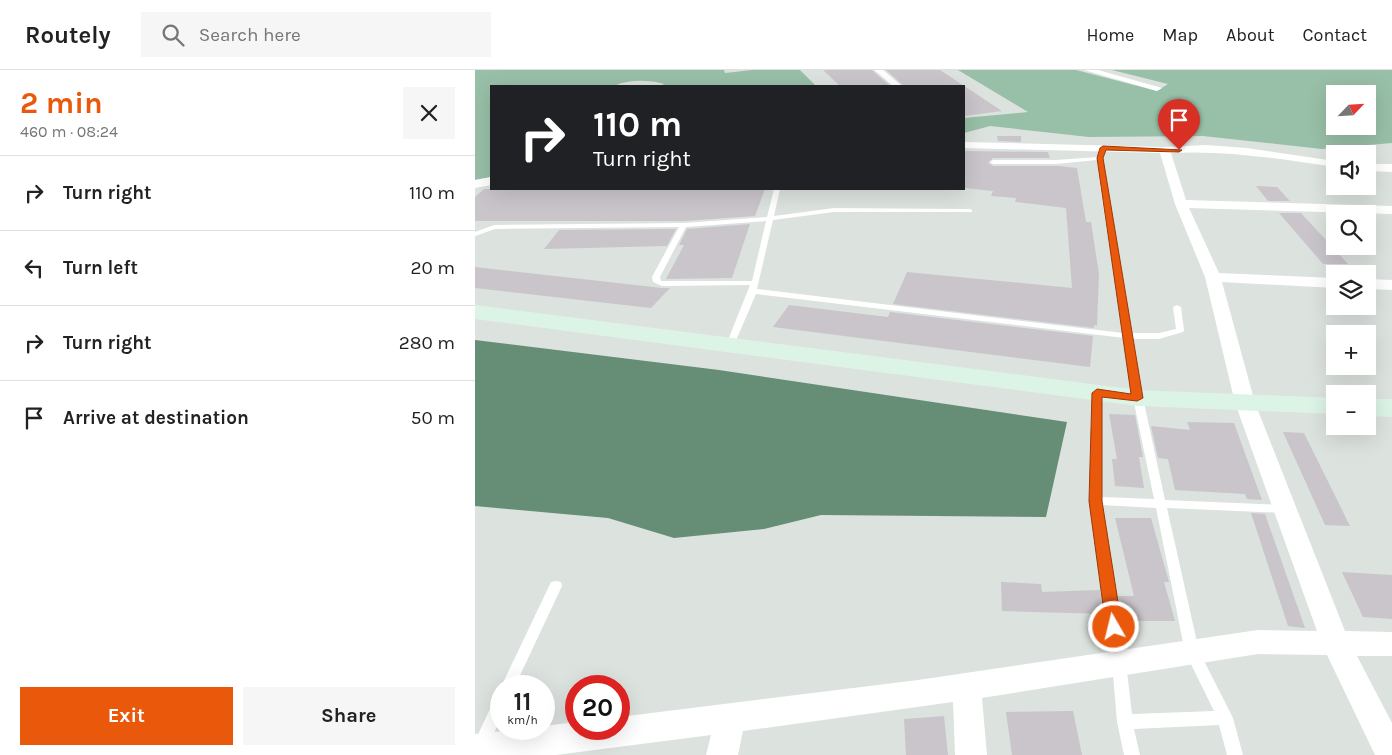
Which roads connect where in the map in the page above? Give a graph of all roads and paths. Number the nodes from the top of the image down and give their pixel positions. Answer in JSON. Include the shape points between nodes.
{"nodes":[{"id":1,"x":878,"y":70,"type":"edge"},
{"id":2,"x":1088,"y":70,"type":"edge"},
{"id":3,"x":1103,"y":70,"type":"edge"},
{"id":4,"x":898,"y":85,"type":"edge"},
{"id":5,"x":965,"y":145,"type":"edge"},
{"id":6,"x":1165,"y":150,"type":"junction"},
{"id":7,"x":1102,"y":153,"type":"junction"},
{"id":8,"x":993,"y":162,"type":"dead end"},
{"id":9,"x":1326,"y":163,"type":"edge"},
{"id":10,"x":1376,"y":167,"type":"edge"},
{"id":11,"x":1392,"y":168,"type":"edge"},
{"id":12,"x":490,"y":181,"type":"edge"},
{"id":13,"x":475,"y":184,"type":"edge"},
{"id":14,"x":777,"y":190,"type":"edge"},
{"id":15,"x":1181,"y":204,"type":"junction"},
{"id":16,"x":1392,"y":210,"type":"edge"},
{"id":17,"x":970,"y":211,"type":"dead end"},
{"id":18,"x":769,"y":218,"type":"junction"},
{"id":19,"x":684,"y":224,"type":"junction"},
{"id":20,"x":475,"y":234,"type":"edge"},
{"id":21,"x":1213,"y":278,"type":"junction"},
{"id":22,"x":1326,"y":283,"type":"edge"},
{"id":23,"x":1376,"y":284,"type":"edge"},
{"id":24,"x":1392,"y":285,"type":"edge"},
{"id":25,"x":754,"y":287,"type":"junction"},
{"id":26,"x":1177,"y":307,"type":"dead end"},
{"id":27,"x":475,"y":312,"type":"edge"},
{"id":28,"x":1127,"y":336,"type":"junction"},
{"id":29,"x":730,"y":345,"type":"junction"},
{"id":30,"x":1097,"y":393,"type":"junction"},
{"id":31,"x":1137,"y":398,"type":"junction"},
{"id":32,"x":1245,"y":403,"type":"junction"},
{"id":33,"x":1326,"y":406,"type":"edge"},
{"id":34,"x":1376,"y":407,"type":"edge"},
{"id":35,"x":1392,"y":408,"type":"edge"},
{"id":36,"x":1095,"y":501,"type":"junction"},
{"id":37,"x":1160,"y":503,"type":"junction"},
{"id":38,"x":1285,"y":509,"type":"junction"},
{"id":39,"x":555,"y":586,"type":"dead end"},
{"id":40,"x":1335,"y":642,"type":"junction"},
{"id":41,"x":1392,"y":644,"type":"edge"},
{"id":42,"x":1192,"y":652,"type":"junction"},
{"id":43,"x":1119,"y":663,"type":"junction"},
{"id":44,"x":513,"y":675,"type":"edge"},
{"id":45,"x":967,"y":686,"type":"junction"},
{"id":46,"x":730,"y":718,"type":"junction"},
{"id":47,"x":1225,"y":718,"type":"junction"},
{"id":48,"x":1125,"y":722,"type":"junction"},
{"id":49,"x":490,"y":732,"type":"edge"},
{"id":50,"x":483,"y":751,"type":"edge"},
{"id":51,"x":722,"y":755,"type":"edge"},
{"id":52,"x":971,"y":755,"type":"edge"},
{"id":53,"x":1132,"y":755,"type":"edge"},
{"id":54,"x":1235,"y":755,"type":"edge"},
{"id":55,"x":1392,"y":755,"type":"edge"}],
"edges":[{"from":1,"to":4,"type":"street"},
{"from":2,"to":3,"type":"street","via":[[1159,86]]},
{"from":5,"to":7,"type":"street"},
{"from":6,"to":7,"type":"street"},
{"from":6,"to":9,"type":"street","via":[[1247,151]]},
{"from":6,"to":15,"type":"street"},
{"from":7,"to":8,"type":"lane","via":[[1055,162]]},
{"from":7,"to":28,"type":"lane"},
{"from":10,"to":11,"type":"street"},
{"from":12,"to":13,"type":"street"},
{"from":14,"to":18,"type":"lane"},
{"from":15,"to":16,"type":"street"},
{"from":15,"to":21,"type":"street"},
{"from":17,"to":18,"type":"lane","via":[[834,210]]},
{"from":18,"to":19,"type":"lane"},
{"from":18,"to":25,"type":"lane"},
{"from":19,"to":20,"type":"lane","via":[[494,227]]},
{"from":19,"to":25,"type":"lane","via":[[656,277],[657,282]]},
{"from":21,"to":22,"type":"street"},
{"from":21,"to":32,"type":"street"},
{"from":23,"to":24,"type":"street"},
{"from":25,"to":28,"type":"lane"},
{"from":25,"to":29,"type":"lane"},
{"from":26,"to":28,"type":"lane","via":[[1180,330],[1159,336]]},
{"from":27,"to":29,"type":"street"},
{"from":28,"to":31,"type":"lane"},
{"from":29,"to":30,"type":"street"},
{"from":30,"to":31,"type":"street"},
{"from":30,"to":36,"type":"lane"},
{"from":31,"to":32,"type":"street"},
{"from":31,"to":37,"type":"lane"},
{"from":32,"to":33,"type":"street"},
{"from":32,"to":38,"type":"street"},
{"from":34,"to":35,"type":"street"},
{"from":36,"to":37,"type":"lane"},
{"from":36,"to":43,"type":"lane"},
{"from":37,"to":38,"type":"lane"},
{"from":37,"to":42,"type":"lane"},
{"from":38,"to":40,"type":"street"},
{"from":39,"to":44,"type":"lane"},
{"from":40,"to":41,"type":"street"},
{"from":40,"to":42,"type":"street","via":[[1258,642]]},
{"from":40,"to":55,"type":"street"},
{"from":42,"to":43,"type":"street"},
{"from":42,"to":47,"type":"lane"},
{"from":43,"to":45,"type":"street"},
{"from":43,"to":48,"type":"lane"},
{"from":45,"to":46,"type":"street"},
{"from":45,"to":52,"type":"street"},
{"from":46,"to":50,"type":"street"},
{"from":46,"to":51,"type":"street"},
{"from":47,"to":48,"type":"lane"},
{"from":47,"to":54,"type":"lane"},
{"from":48,"to":53,"type":"lane"},
{"from":49,"to":50,"type":"lane"}]}
